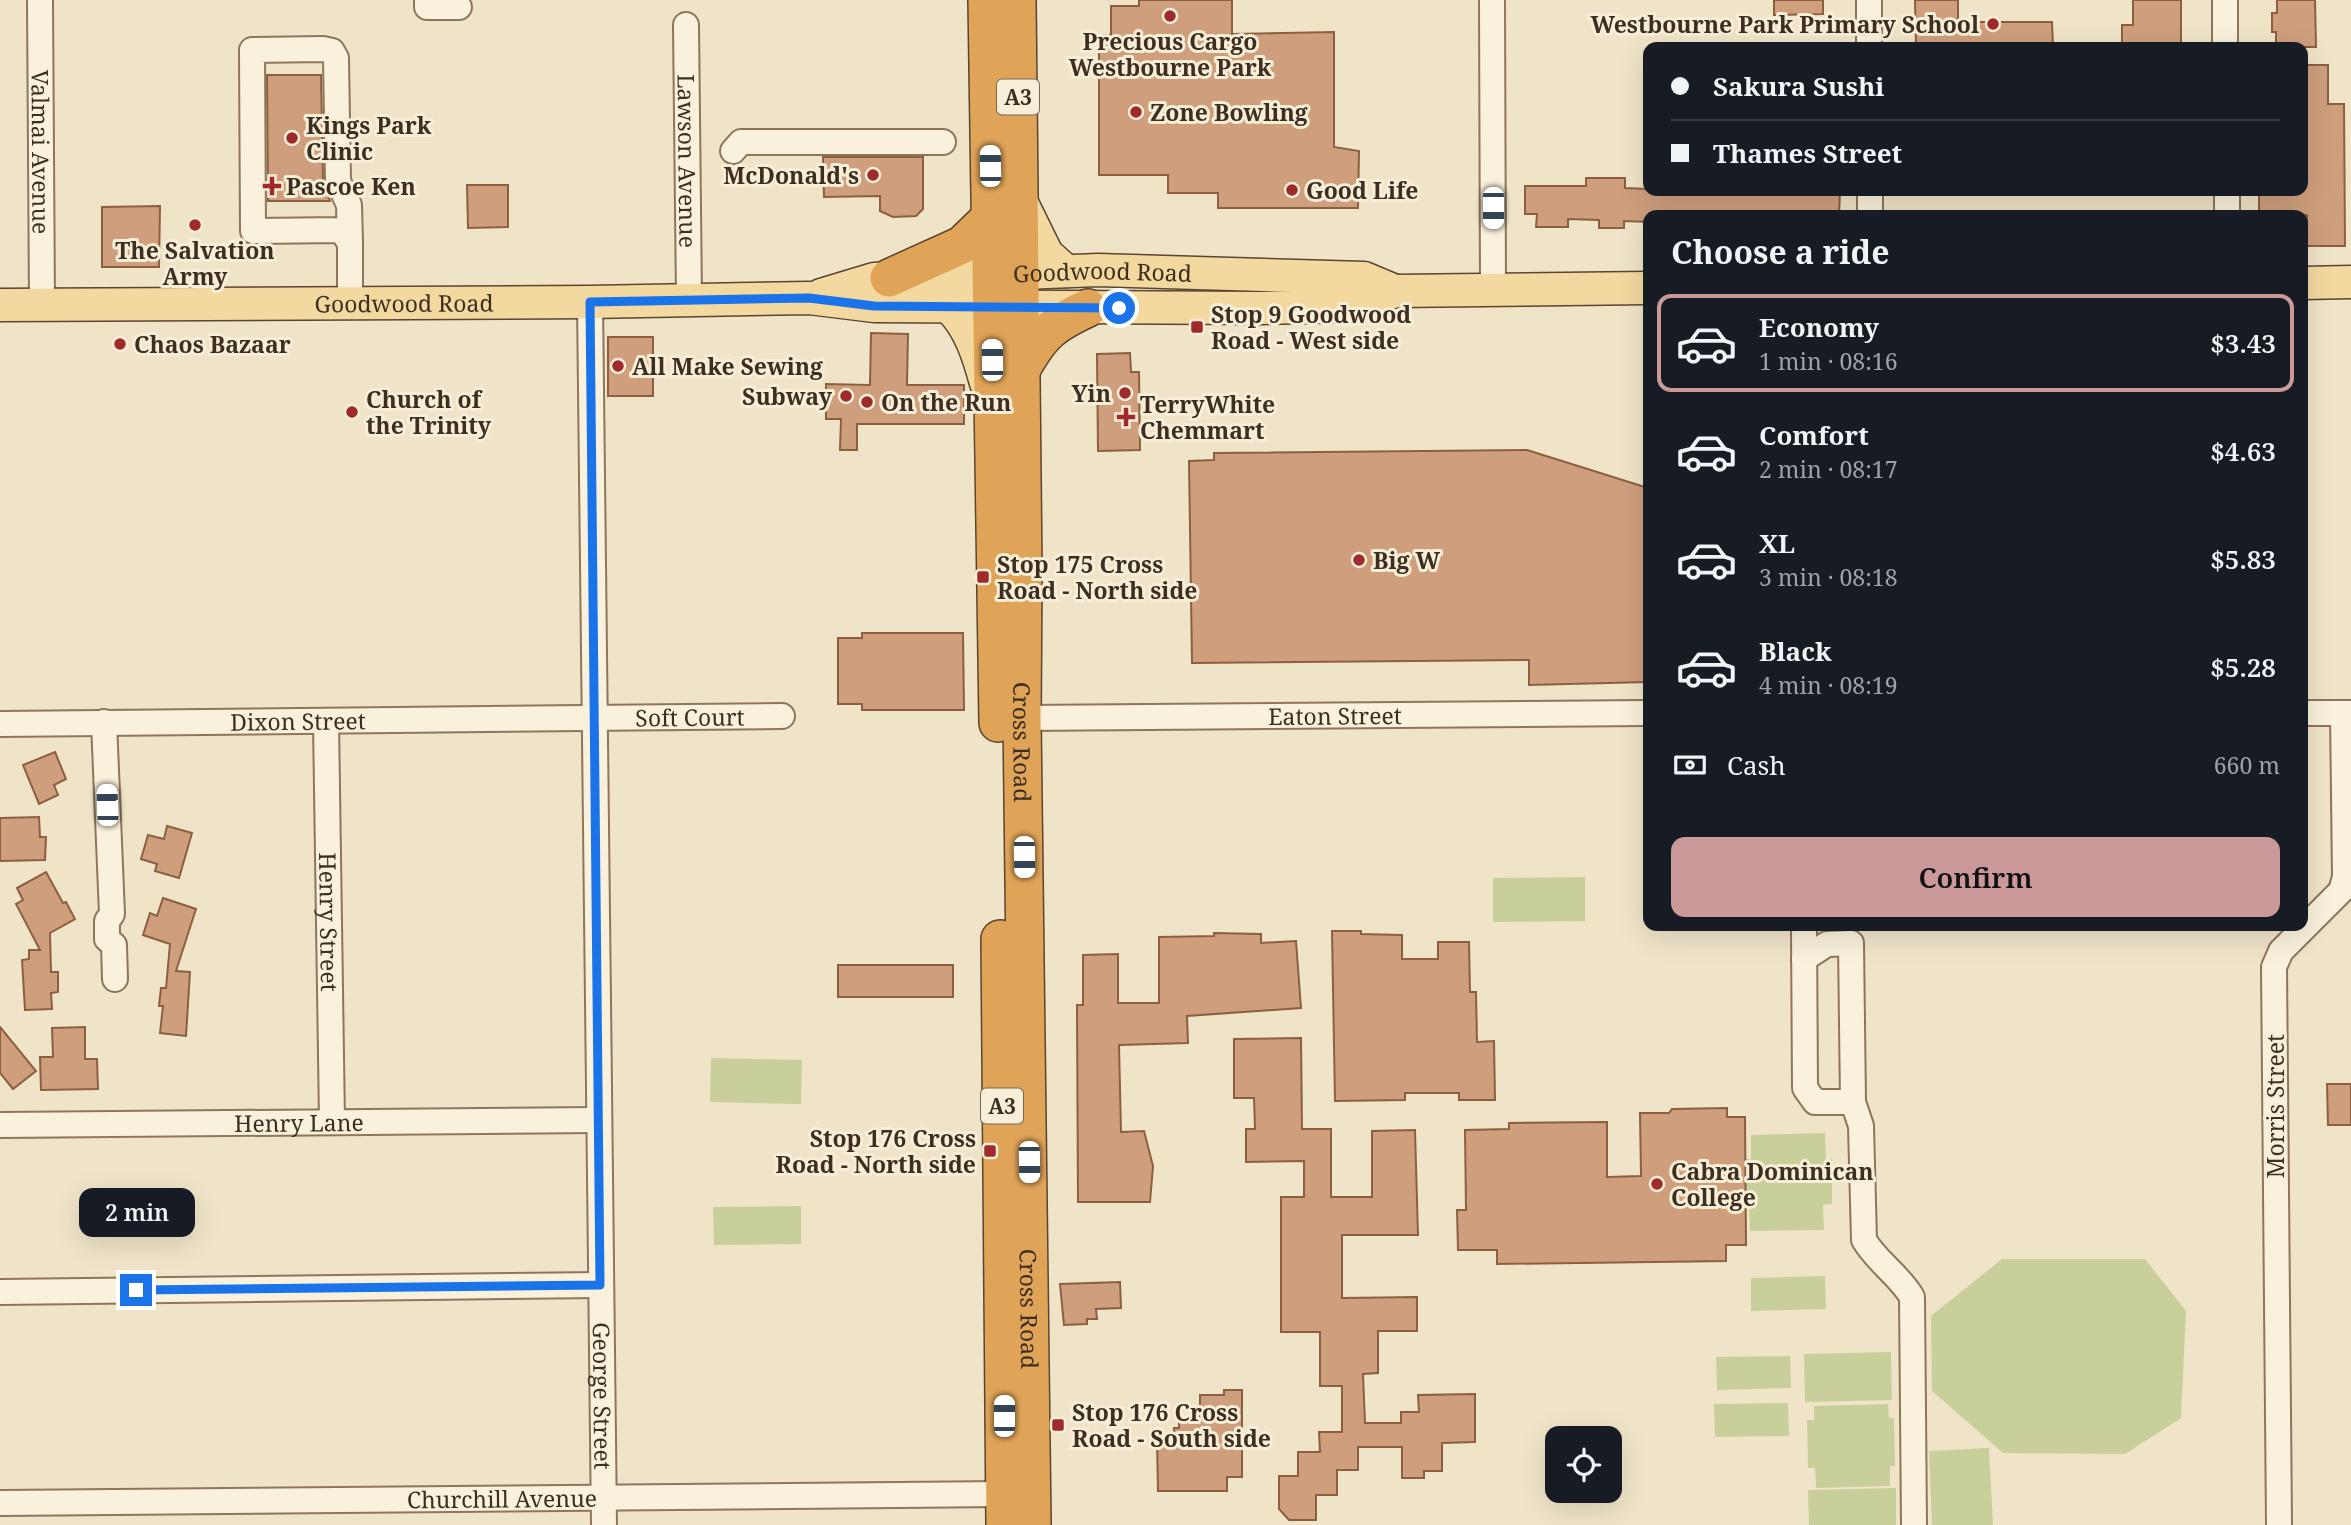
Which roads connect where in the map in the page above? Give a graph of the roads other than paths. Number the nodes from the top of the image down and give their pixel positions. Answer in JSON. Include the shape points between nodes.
{"nodes":[{"id":1,"x":40,"y":0,"type":"edge"},
{"id":2,"x":427,"y":0,"type":"edge"},
{"id":3,"x":987,"y":0,"type":"edge"},
{"id":4,"x":1017,"y":0,"type":"edge"},
{"id":5,"x":1492,"y":0,"type":"edge"},
{"id":6,"x":1869,"y":0,"type":"edge"},
{"id":7,"x":2225,"y":0,"type":"edge"},
{"id":8,"x":459,"y":6,"type":"dead end"},
{"id":9,"x":685,"y":25,"type":"dead end"},
{"id":10,"x":1869,"y":42,"type":"edge"},
{"id":11,"x":2225,"y":42,"type":"edge"},
{"id":12,"x":943,"y":142,"type":"dead end"},
{"id":13,"x":733,"y":151,"type":"dead end"},
{"id":14,"x":1018,"y":195,"type":"junction"},
{"id":15,"x":990,"y":218,"type":"junction"},
{"id":16,"x":350,"y":243,"type":"junction"},
{"id":17,"x":1066,"y":271,"type":"junction"},
{"id":18,"x":889,"y":278,"type":"junction"},
{"id":19,"x":2351,"y":282,"type":"edge"},
{"id":20,"x":2308,"y":283,"type":"edge"},
{"id":21,"x":1643,"y":288,"type":"edge"},
{"id":22,"x":1006,"y":290,"type":"junction"},
{"id":23,"x":1493,"y":290,"type":"junction"},
{"id":24,"x":1395,"y":291,"type":"junction"},
{"id":25,"x":809,"y":298,"type":"junction"},
{"id":26,"x":689,"y":299,"type":"junction"},
{"id":27,"x":590,"y":302,"type":"junction"},
{"id":28,"x":351,"y":303,"type":"junction"},
{"id":29,"x":0,"y":305,"type":"edge"},
{"id":30,"x":42,"y":305,"type":"junction"},
{"id":31,"x":949,"y":307,"type":"junction"},
{"id":32,"x":1088,"y":308,"type":"junction"},
{"id":33,"x":1021,"y":370,"type":"junction"},
{"id":34,"x":993,"y":408,"type":"junction"},
{"id":35,"x":1643,"y":713,"type":"edge"},
{"id":36,"x":2308,"y":713,"type":"edge"},
{"id":37,"x":2347,"y":713,"type":"edge"},
{"id":38,"x":782,"y":716,"type":"dead end"},
{"id":39,"x":595,"y":718,"type":"junction"},
{"id":40,"x":1010,"y":718,"type":"junction"},
{"id":41,"x":104,"y":722,"type":"junction"},
{"id":42,"x":326,"y":722,"type":"junction"},
{"id":43,"x":0,"y":724,"type":"edge"},
{"id":44,"x":2308,"y":924,"type":"edge"},
{"id":45,"x":1804,"y":931,"type":"edge"},
{"id":46,"x":2301,"y":931,"type":"edge"},
{"id":47,"x":1804,"y":959,"type":"junction"},
{"id":48,"x":115,"y":979,"type":"dead end"},
{"id":49,"x":1853,"y":1102,"type":"junction"},
{"id":50,"x":598,"y":1120,"type":"junction"},
{"id":51,"x":332,"y":1122,"type":"junction"},
{"id":52,"x":0,"y":1125,"type":"edge"},
{"id":53,"x":600,"y":1285,"type":"junction"},
{"id":54,"x":0,"y":1292,"type":"edge"},
{"id":55,"x":603,"y":1498,"type":"junction"},
{"id":56,"x":0,"y":1503,"type":"edge"},
{"id":57,"x":1018,"y":1510,"type":"edge"},
{"id":58,"x":209,"y":1513,"type":"edge"},
{"id":59,"x":604,"y":1525,"type":"edge"},
{"id":60,"x":1914,"y":1525,"type":"edge"},
{"id":61,"x":2278,"y":1525,"type":"edge"}],
"edges":[{"from":1,"to":30,"type":"street","name":"Valmai Avenue"},
{"from":2,"to":8,"type":"street","via":[[427,7]]},
{"from":3,"to":15,"type":"highway","name":"Cross Road","number":"A3"},
{"from":4,"to":14,"type":"highway","name":"Cross Road","number":"A3"},
{"from":5,"to":23,"type":"street"},
{"from":6,"to":10,"type":"street"},
{"from":7,"to":11,"type":"street"},
{"from":9,"to":26,"type":"street","name":"Lawson Avenue"},
{"from":12,"to":13,"type":"street","via":[[741,142]]},
{"from":14,"to":17,"type":"main road","via":[[1047,254]]},
{"from":14,"to":22,"type":"highway","name":"Cross Road","number":"A3"},
{"from":15,"to":18,"type":"highway","via":[[962,245]]},
{"from":15,"to":22,"type":"highway","name":"Cross Road","number":"A3"},
{"from":16,"to":16,"type":"street","via":[[341,230],[253,231],[252,50],[323,49],[336,58],[338,181],[349,205]]},
{"from":16,"to":28,"type":"street"},
{"from":17,"to":22,"type":"main road","name":"Goodwood Road"},
{"from":17,"to":24,"type":"main road","name":"Goodwood Road","via":[[1353,277]]},
{"from":18,"to":22,"type":"main road","name":"Goodwood Road"},
{"from":18,"to":25,"type":"main road","name":"Goodwood Road"},
{"from":19,"to":20,"type":"main road"},
{"from":21,"to":23,"type":"main road","name":"Goodwood Road"},
{"from":22,"to":31,"type":"main road","name":"Goodwood Road"},
{"from":22,"to":32,"type":"main road","name":"Goodwood Road"},
{"from":22,"to":33,"type":"highway","name":"Cross Road","number":"A3"},
{"from":22,"to":34,"type":"highway","name":"Cross Road","number":"A3"},
{"from":23,"to":24,"type":"main road","name":"Goodwood Road"},
{"from":24,"to":32,"type":"main road","name":"Goodwood Road","via":[[1357,306]]},
{"from":25,"to":26,"type":"main road","name":"Goodwood Road"},
{"from":25,"to":31,"type":"main road","name":"Goodwood Road","via":[[874,306]]},
{"from":26,"to":27,"type":"main road","name":"Goodwood Road"},
{"from":27,"to":28,"type":"main road","name":"Goodwood Road"},
{"from":27,"to":39,"type":"street","name":"George Street"},
{"from":28,"to":30,"type":"main road","name":"Goodwood Road"},
{"from":29,"to":30,"type":"main road","name":"Goodwood Road"},
{"from":31,"to":34,"type":"main road","via":[[962,320],[976,349]]},
{"from":32,"to":33,"type":"highway","via":[[1052,327]]},
{"from":33,"to":40,"type":"highway","name":"Cross Road","number":"A3"},
{"from":34,"to":40,"type":"highway","name":"Cross Road","number":"A3"},
{"from":35,"to":40,"type":"street","name":"Eaton Street"},
{"from":36,"to":37,"type":"street"},
{"from":37,"to":44,"type":"street","name":"Morris Street","via":[[2343,884]]},
{"from":38,"to":39,"type":"street","name":"Soft Court"},
{"from":39,"to":42,"type":"street","name":"Dixon Street"},
{"from":39,"to":50,"type":"street","name":"George Street"},
{"from":40,"to":57,"type":"highway","name":"Cross Road","number":"A3"},
{"from":41,"to":42,"type":"street","name":"Dixon Street"},
{"from":41,"to":43,"type":"street","name":"Dixon Street"},
{"from":41,"to":48,"type":"street","via":[[112,914],[107,921],[107,939],[114,945]]},
{"from":42,"to":51,"type":"street","name":"Henry Street"},
{"from":45,"to":47,"type":"street"},
{"from":46,"to":61,"type":"street","name":"Morris Street","via":[[2281,951],[2274,967]]},
{"from":47,"to":49,"type":"street","via":[[1805,1087],[1815,1102]]},
{"from":47,"to":49,"type":"street","via":[[1827,944],[1852,943]]},
{"from":49,"to":60,"type":"street","via":[[1861,1126],[1864,1240],[1912,1297]]},
{"from":50,"to":51,"type":"street","name":"Henry Lane"},
{"from":50,"to":53,"type":"street","name":"George Street"},
{"from":51,"to":52,"type":"street","name":"Henry Lane"},
{"from":53,"to":54,"type":"street"},
{"from":53,"to":55,"type":"street","name":"George Street"},
{"from":55,"to":57,"type":"street","name":"Churchill Avenue"},
{"from":55,"to":58,"type":"street","name":"Churchill Avenue"},
{"from":55,"to":59,"type":"street","name":"George Street"},
{"from":56,"to":58,"type":"street","name":"Churchill Avenue"}]}
